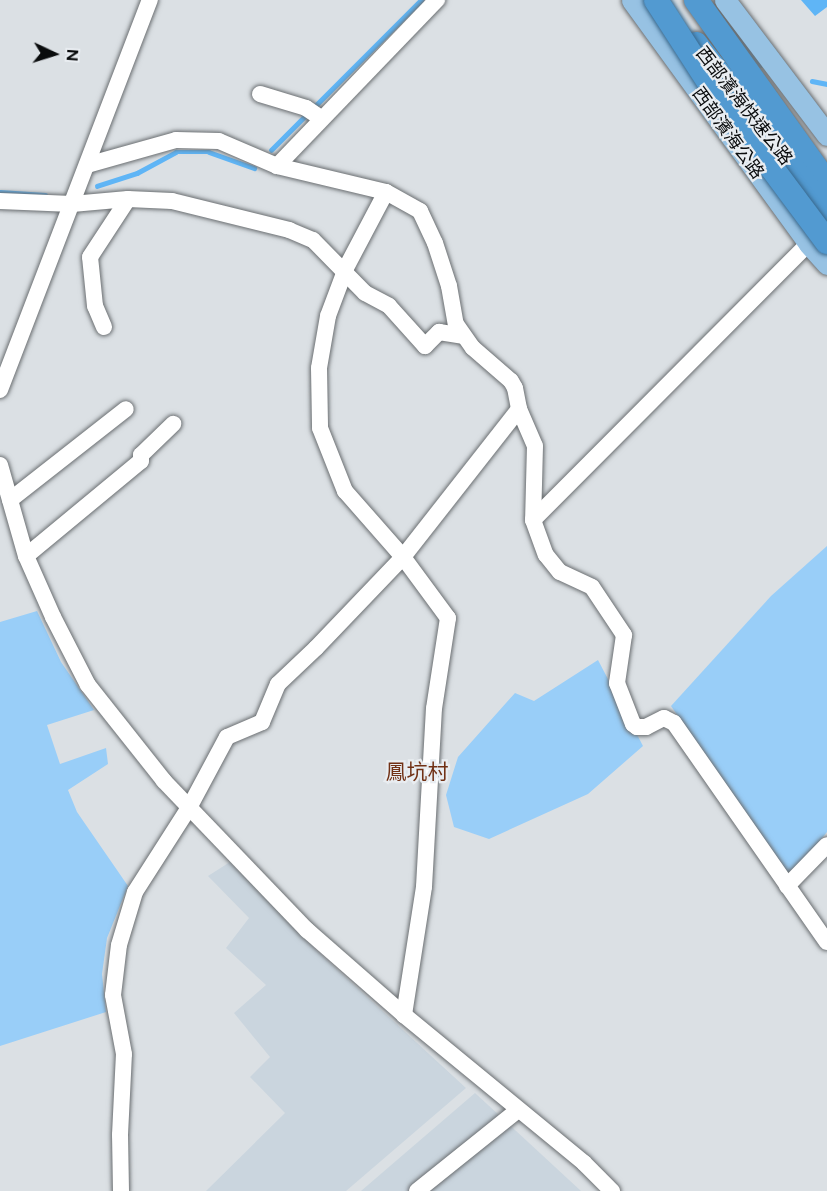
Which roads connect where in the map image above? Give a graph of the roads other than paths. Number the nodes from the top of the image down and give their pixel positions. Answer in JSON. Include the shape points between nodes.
{"nodes":[{"id":1,"x":150,"y":0,"type":"edge"},
{"id":2,"x":437,"y":0,"type":"edge"},
{"id":3,"x":632,"y":0,"type":"edge"},
{"id":4,"x":656,"y":0,"type":"edge"},
{"id":5,"x":661,"y":0,"type":"edge"},
{"id":6,"x":696,"y":0,"type":"edge"},
{"id":7,"x":704,"y":0,"type":"edge"},
{"id":8,"x":725,"y":0,"type":"edge"},
{"id":9,"x":260,"y":94,"type":"dead end"},
{"id":10,"x":321,"y":118,"type":"junction"},
{"id":11,"x":827,"y":135,"type":"edge"},
{"id":12,"x":827,"y":157,"type":"edge"},
{"id":13,"x":87,"y":165,"type":"junction"},
{"id":14,"x":277,"y":166,"type":"junction"},
{"id":15,"x":827,"y":183,"type":"edge"},
{"id":16,"x":386,"y":192,"type":"junction"},
{"id":17,"x":128,"y":199,"type":"junction"},
{"id":18,"x":0,"y":201,"type":"edge"},
{"id":19,"x":72,"y":204,"type":"junction"},
{"id":20,"x":827,"y":212,"type":"edge"},
{"id":21,"x":827,"y":223,"type":"edge"},
{"id":22,"x":818,"y":243,"type":"edge"},
{"id":23,"x":827,"y":264,"type":"edge"},
{"id":24,"x":343,"y":273,"type":"junction"},
{"id":25,"x":104,"y":327,"type":"dead end"},
{"id":26,"x":463,"y":336,"type":"junction"},
{"id":27,"x":0,"y":390,"type":"edge"},
{"id":28,"x":126,"y":409,"type":"dead end"},
{"id":29,"x":519,"y":409,"type":"junction"},
{"id":30,"x":173,"y":424,"type":"dead end"},
{"id":31,"x":0,"y":465,"type":"edge"},
{"id":32,"x":10,"y":500,"type":"junction"},
{"id":33,"x":533,"y":520,"type":"junction"},
{"id":34,"x":26,"y":556,"type":"junction"},
{"id":35,"x":403,"y":557,"type":"junction"},
{"id":36,"x":190,"y":806,"type":"junction"},
{"id":37,"x":827,"y":845,"type":"edge"},
{"id":38,"x":787,"y":886,"type":"junction"},
{"id":39,"x":827,"y":942,"type":"edge"},
{"id":40,"x":404,"y":1015,"type":"junction"},
{"id":41,"x":518,"y":1110,"type":"junction"},
{"id":42,"x":121,"y":1191,"type":"edge"},
{"id":43,"x":417,"y":1191,"type":"edge"},
{"id":44,"x":612,"y":1191,"type":"edge"}],
"edges":[{"from":1,"to":13,"type":"street"},
{"from":2,"to":10,"type":"street"},
{"from":3,"to":22,"type":"main road","name":"西部濱海公路"},
{"from":4,"to":22,"type":"highway","bridge":true},
{"from":5,"to":20,"type":"highway","name":"西部濱海快速公路"},
{"from":6,"to":15,"type":"highway","name":"西部濱海快速公路"},
{"from":7,"to":12,"type":"highway"},
{"from":8,"to":11,"type":"main road"},
{"from":9,"to":10,"type":"street","via":[[306,108]]},
{"from":10,"to":14,"type":"street"},
{"from":13,"to":14,"type":"street","via":[[176,140],[197,139],[219,141]]},
{"from":13,"to":19,"type":"street"},
{"from":14,"to":16,"type":"street"},
{"from":16,"to":24,"type":"street"},
{"from":16,"to":26,"type":"street","via":[[420,212],[435,243],[456,324]]},
{"from":17,"to":19,"type":"street"},
{"from":17,"to":24,"type":"street","via":[[172,201],[289,230],[313,240]]},
{"from":17,"to":25,"type":"street","via":[[90,256],[95,306]]},
{"from":18,"to":19,"type":"street"},
{"from":19,"to":27,"type":"street"},
{"from":21,"to":22,"type":"street"},
{"from":22,"to":23,"type":"main road","name":"西部濱海公路"},
{"from":22,"to":33,"type":"street"},
{"from":24,"to":26,"type":"street","via":[[365,293],[389,306],[425,346],[439,332]]},
{"from":24,"to":35,"type":"street","via":[[328,316],[319,368],[320,428],[345,491]]},
{"from":26,"to":29,"type":"street","via":[[512,381]]},
{"from":28,"to":32,"type":"street"},
{"from":29,"to":33,"type":"street","via":[[535,446]]},
{"from":29,"to":35,"type":"street"},
{"from":30,"to":34,"type":"street","via":[[141,455],[141,461]]},
{"from":31,"to":32,"type":"street"},
{"from":32,"to":34,"type":"street"},
{"from":33,"to":38,"type":"street","via":[[551,563],[560,572],[592,587],[624,635],[618,689],[633,724],[646,727],[664,718],[674,723]]},
{"from":34,"to":36,"type":"street","via":[[88,686],[164,781]]},
{"from":35,"to":36,"type":"street","via":[[278,684],[262,722],[228,737]]},
{"from":35,"to":40,"type":"street","via":[[448,618],[434,708],[424,887]]},
{"from":36,"to":40,"type":"street","via":[[307,930]]},
{"from":36,"to":42,"type":"street","via":[[135,892],[119,945],[113,995],[124,1054]]},
{"from":37,"to":38,"type":"street"},
{"from":38,"to":39,"type":"street"},
{"from":40,"to":41,"type":"street"},
{"from":41,"to":43,"type":"street"},
{"from":41,"to":44,"type":"street"}]}
